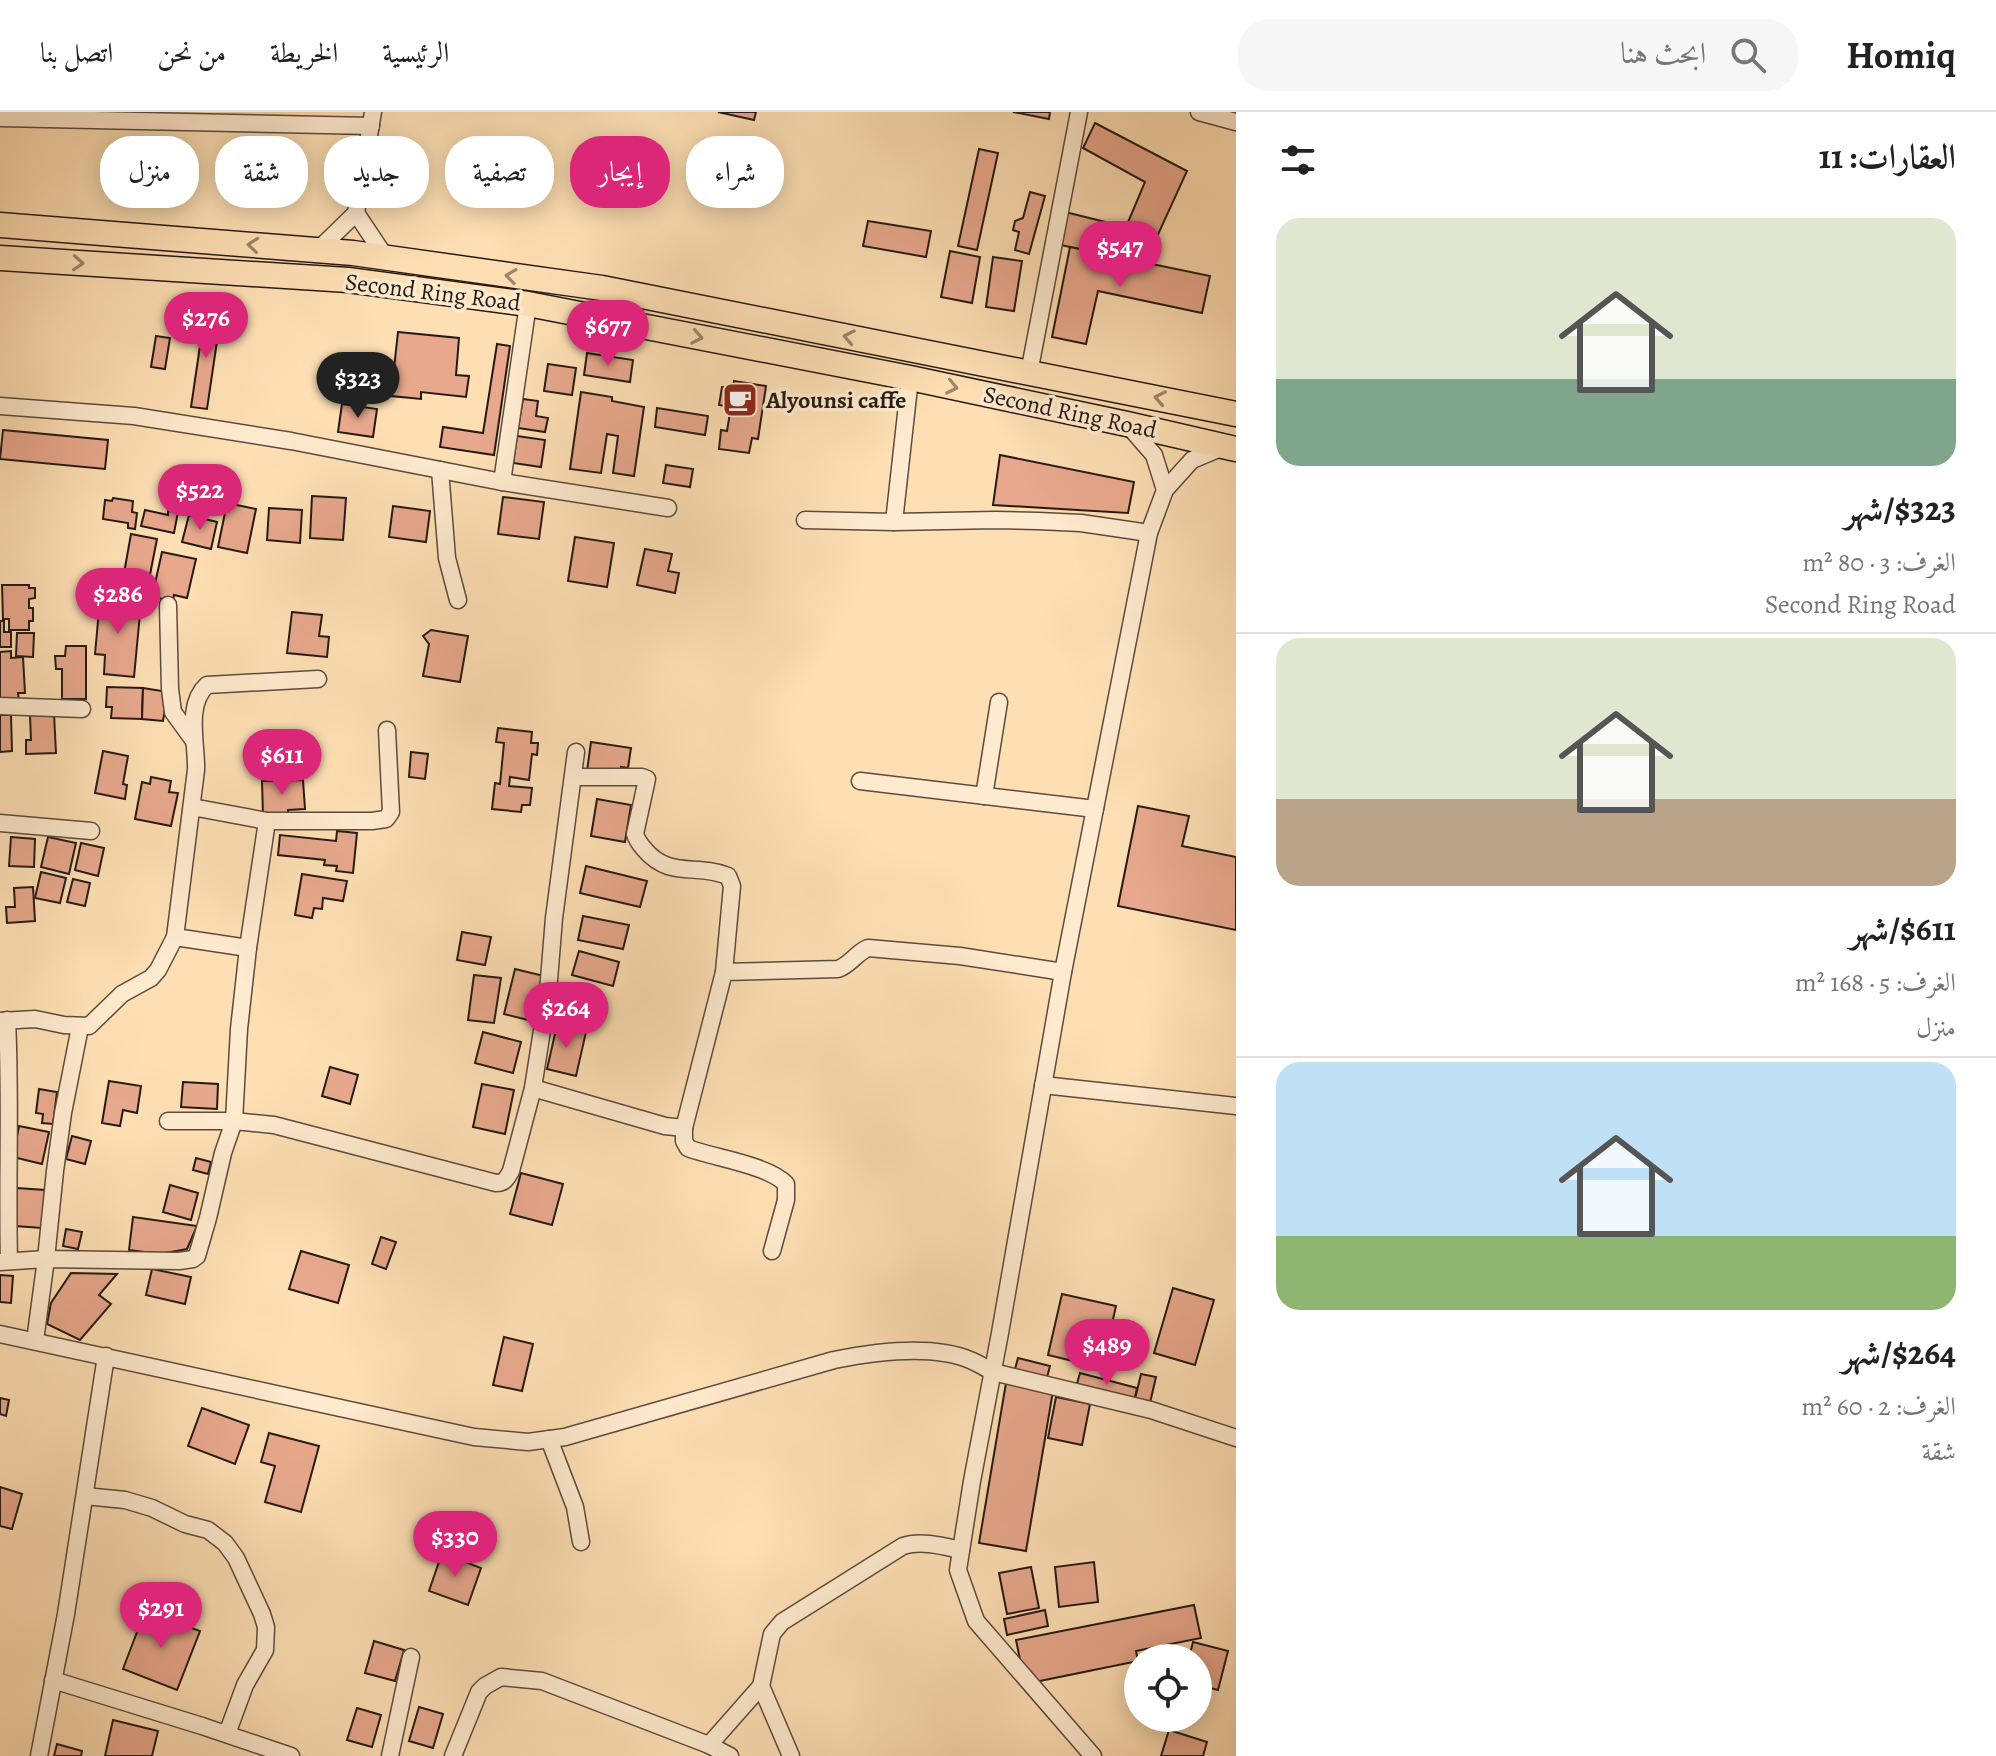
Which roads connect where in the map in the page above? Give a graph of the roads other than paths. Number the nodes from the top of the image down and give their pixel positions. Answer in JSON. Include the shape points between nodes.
{"nodes":[{"id":1,"x":1079,"y":112,"type":"edge"},
{"id":2,"x":1199,"y":112,"type":"edge"},
{"id":3,"x":2,"y":116,"type":"edge"},
{"id":4,"x":153,"y":117,"type":"edge"},
{"id":5,"x":254,"y":118,"type":"edge"},
{"id":6,"x":372,"y":119,"type":"edge"},
{"id":7,"x":1236,"y":122,"type":"edge"},
{"id":8,"x":356,"y":213,"type":"junction"},
{"id":9,"x":0,"y":225,"type":"edge"},
{"id":10,"x":317,"y":251,"type":"junction"},
{"id":11,"x":0,"y":258,"type":"edge"},
{"id":12,"x":386,"y":258,"type":"junction"},
{"id":13,"x":528,"y":304,"type":"junction"},
{"id":14,"x":1029,"y":373,"type":"junction"},
{"id":15,"x":910,"y":378,"type":"junction"},
{"id":16,"x":0,"y":406,"type":"edge"},
{"id":17,"x":1236,"y":414,"type":"edge"},
{"id":18,"x":1127,"y":424,"type":"junction"},
{"id":19,"x":1230,"y":448,"type":"edge"},
{"id":20,"x":440,"y":470,"type":"junction"},
{"id":21,"x":502,"y":482,"type":"junction"},
{"id":22,"x":1165,"y":490,"type":"junction"},
{"id":23,"x":668,"y":508,"type":"dead end"},
{"id":24,"x":805,"y":520,"type":"dead end"},
{"id":25,"x":894,"y":522,"type":"junction"},
{"id":26,"x":1149,"y":533,"type":"junction"},
{"id":27,"x":458,"y":600,"type":"dead end"},
{"id":28,"x":168,"y":605,"type":"dead end"},
{"id":29,"x":318,"y":679,"type":"dead end"},
{"id":30,"x":999,"y":702,"type":"dead end"},
{"id":31,"x":0,"y":706,"type":"edge"},
{"id":32,"x":82,"y":709,"type":"dead end"},
{"id":33,"x":387,"y":730,"type":"dead end"},
{"id":34,"x":194,"y":741,"type":"junction"},
{"id":35,"x":576,"y":752,"type":"dead end"},
{"id":36,"x":573,"y":777,"type":"junction"},
{"id":37,"x":860,"y":781,"type":"dead end"},
{"id":38,"x":984,"y":796,"type":"junction"},
{"id":39,"x":192,"y":807,"type":"junction"},
{"id":40,"x":1095,"y":809,"type":"junction"},
{"id":41,"x":267,"y":821,"type":"junction"},
{"id":42,"x":0,"y":823,"type":"edge"},
{"id":43,"x":91,"y":831,"type":"dead end"},
{"id":44,"x":175,"y":937,"type":"junction"},
{"id":45,"x":248,"y":948,"type":"junction"},
{"id":46,"x":724,"y":972,"type":"junction"},
{"id":47,"x":1063,"y":972,"type":"junction"},
{"id":48,"x":3,"y":1020,"type":"edge"},
{"id":49,"x":80,"y":1027,"type":"junction"},
{"id":50,"x":1043,"y":1085,"type":"junction"},
{"id":51,"x":533,"y":1088,"type":"junction"},
{"id":52,"x":1236,"y":1106,"type":"edge"},
{"id":53,"x":168,"y":1121,"type":"dead end"},
{"id":54,"x":234,"y":1121,"type":"junction"},
{"id":55,"x":684,"y":1128,"type":"junction"},
{"id":56,"x":772,"y":1251,"type":"dead end"},
{"id":57,"x":46,"y":1259,"type":"junction"},
{"id":58,"x":5,"y":1262,"type":"edge"},
{"id":59,"x":0,"y":1334,"type":"edge"},
{"id":60,"x":35,"y":1341,"type":"junction"},
{"id":61,"x":106,"y":1356,"type":"junction"},
{"id":62,"x":993,"y":1372,"type":"junction"},
{"id":63,"x":1236,"y":1438,"type":"edge"},
{"id":64,"x":549,"y":1439,"type":"junction"},
{"id":65,"x":85,"y":1496,"type":"junction"},
{"id":66,"x":581,"y":1542,"type":"dead end"},
{"id":67,"x":961,"y":1550,"type":"junction"},
{"id":68,"x":411,"y":1657,"type":"dead end"},
{"id":69,"x":53,"y":1680,"type":"junction"},
{"id":70,"x":761,"y":1686,"type":"junction"},
{"id":71,"x":227,"y":1734,"type":"junction"},
{"id":72,"x":709,"y":1745,"type":"junction"},
{"id":73,"x":39,"y":1756,"type":"edge"},
{"id":74,"x":291,"y":1756,"type":"edge"},
{"id":75,"x":390,"y":1756,"type":"edge"},
{"id":76,"x":453,"y":1756,"type":"edge"},
{"id":77,"x":730,"y":1756,"type":"edge"},
{"id":78,"x":791,"y":1756,"type":"edge"},
{"id":79,"x":1093,"y":1756,"type":"edge"}],
"edges":[{"from":1,"to":14,"type":"street"},
{"from":2,"to":7,"type":"street"},
{"from":3,"to":4,"type":"street"},
{"from":4,"to":5,"type":"street"},
{"from":5,"to":6,"type":"street"},
{"from":6,"to":8,"type":"street"},
{"from":8,"to":10,"type":"street"},
{"from":8,"to":12,"type":"street"},
{"from":10,"to":9,"type":"highway","name":"Second Ring Road","one_way":true},
{"from":10,"to":12,"type":"highway","name":"Second Ring Road"},
{"from":11,"to":13,"type":"highway","name":"Second Ring Road","one_way":true,"via":[[348,280]]},
{"from":14,"to":12,"type":"highway","name":"Second Ring Road","one_way":true,"via":[[602,288]]},
{"from":13,"to":15,"type":"highway","name":"Second Ring Road","one_way":true},
{"from":13,"to":21,"type":"street"},
{"from":17,"to":14,"type":"highway","name":"Second Ring Road","one_way":true},
{"from":15,"to":18,"type":"highway","name":"Second Ring Road","one_way":true},
{"from":15,"to":25,"type":"street"},
{"from":16,"to":20,"type":"street","via":[[134,416]]},
{"from":18,"to":19,"type":"highway","name":"Second Ring Road"},
{"from":18,"to":22,"type":"street","via":[[1154,455]]},
{"from":19,"to":22,"type":"street","via":[[1192,460]]},
{"from":20,"to":21,"type":"street"},
{"from":20,"to":27,"type":"street","via":[[447,558]]},
{"from":21,"to":23,"type":"street"},
{"from":22,"to":26,"type":"street"},
{"from":24,"to":25,"type":"street"},
{"from":25,"to":26,"type":"street","via":[[1038,521]]},
{"from":26,"to":40,"type":"street"},
{"from":28,"to":34,"type":"street","via":[[173,712]]},
{"from":29,"to":34,"type":"street","via":[[207,685],[195,707]]},
{"from":30,"to":38,"type":"street"},
{"from":31,"to":32,"type":"street"},
{"from":33,"to":41,"type":"street","via":[[391,812],[386,819]]},
{"from":34,"to":39,"type":"street"},
{"from":35,"to":36,"type":"street"},
{"from":36,"to":46,"type":"street","via":[[647,779],[635,839],[668,867],[728,876],[732,886]]},
{"from":36,"to":51,"type":"street"},
{"from":37,"to":38,"type":"street"},
{"from":38,"to":40,"type":"street"},
{"from":39,"to":41,"type":"street"},
{"from":39,"to":44,"type":"street"},
{"from":40,"to":47,"type":"street"},
{"from":41,"to":45,"type":"street"},
{"from":42,"to":43,"type":"street"},
{"from":44,"to":45,"type":"street"},
{"from":44,"to":49,"type":"street","via":[[151,978],[122,994],[89,1026]]},
{"from":45,"to":54,"type":"street"},
{"from":46,"to":47,"type":"street","via":[[838,969],[868,948]]},
{"from":46,"to":55,"type":"street"},
{"from":47,"to":50,"type":"street"},
{"from":48,"to":49,"type":"street"},
{"from":48,"to":58,"type":"street","via":[[10,1071]]},
{"from":49,"to":57,"type":"street","via":[[63,1113]]},
{"from":50,"to":52,"type":"street"},
{"from":50,"to":62,"type":"street"},
{"from":51,"to":54,"type":"street","via":[[511,1171],[501,1183],[274,1125]]},
{"from":51,"to":55,"type":"street"},
{"from":53,"to":54,"type":"street"},
{"from":54,"to":57,"type":"street","via":[[200,1251],[193,1259]]},
{"from":55,"to":56,"type":"street","via":[[688,1148],[767,1171],[786,1184]]},
{"from":57,"to":58,"type":"street"},
{"from":57,"to":60,"type":"street"},
{"from":59,"to":60,"type":"street"},
{"from":60,"to":61,"type":"street"},
{"from":61,"to":64,"type":"street","via":[[474,1437]]},
{"from":61,"to":65,"type":"street"},
{"from":62,"to":63,"type":"street","via":[[1151,1410]]},
{"from":62,"to":64,"type":"street","via":[[947,1353],[879,1351]]},
{"from":62,"to":67,"type":"street"},
{"from":64,"to":66,"type":"street","via":[[575,1507]]},
{"from":65,"to":69,"type":"street"},
{"from":65,"to":71,"type":"street","via":[[125,1500],[208,1530],[236,1558],[262,1614],[265,1650]]},
{"from":67,"to":70,"type":"street","via":[[903,1546],[782,1622],[772,1634]]},
{"from":67,"to":79,"type":"street","via":[[958,1570],[976,1621]]},
{"from":68,"to":75,"type":"street"},
{"from":69,"to":71,"type":"street"},
{"from":69,"to":73,"type":"street"},
{"from":70,"to":72,"type":"street"},
{"from":70,"to":78,"type":"street"},
{"from":71,"to":74,"type":"street"},
{"from":72,"to":76,"type":"street","via":[[542,1681],[501,1677],[479,1692]]},
{"from":72,"to":77,"type":"street"}]}
